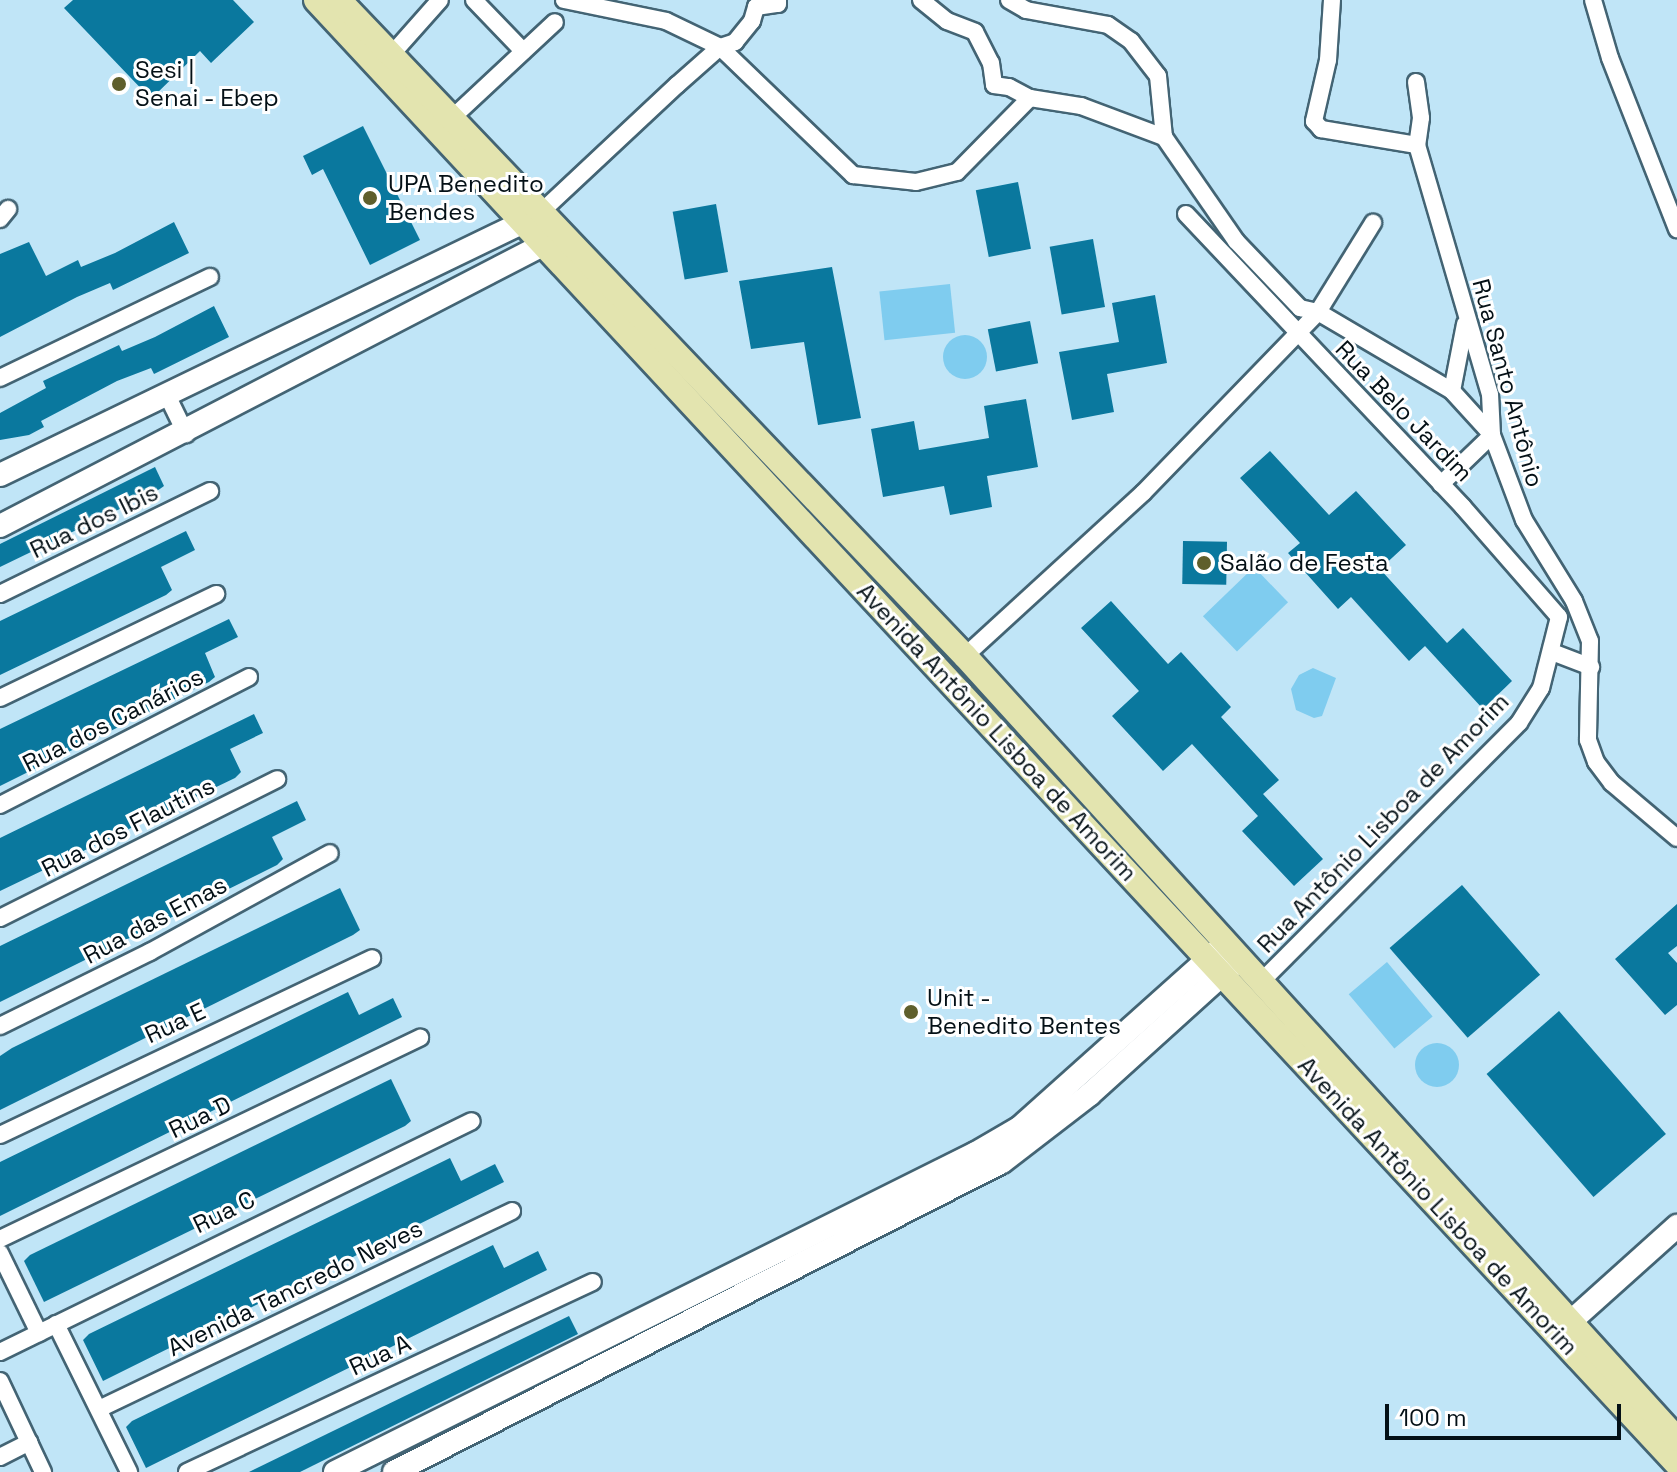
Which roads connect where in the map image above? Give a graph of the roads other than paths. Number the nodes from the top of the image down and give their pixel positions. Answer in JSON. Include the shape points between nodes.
{"nodes":[{"id":1,"x":316,"y":0,"type":"edge"},
{"id":2,"x":339,"y":0,"type":"edge"},
{"id":3,"x":440,"y":0,"type":"edge"},
{"id":4,"x":474,"y":0,"type":"edge"},
{"id":5,"x":564,"y":0,"type":"edge"},
{"id":6,"x":778,"y":0,"type":"edge"},
{"id":7,"x":921,"y":0,"type":"edge"},
{"id":8,"x":1009,"y":0,"type":"edge"},
{"id":9,"x":1332,"y":0,"type":"edge"},
{"id":10,"x":1593,"y":0,"type":"edge"},
{"id":11,"x":555,"y":22,"type":"dead end"},
{"id":12,"x":720,"y":47,"type":"junction"},
{"id":13,"x":523,"y":51,"type":"junction"},
{"id":14,"x":392,"y":54,"type":"junction"},
{"id":15,"x":1416,"y":82,"type":"dead end"},
{"id":16,"x":1030,"y":98,"type":"junction"},
{"id":17,"x":451,"y":119,"type":"junction"},
{"id":18,"x":1164,"y":137,"type":"junction"},
{"id":19,"x":1417,"y":145,"type":"junction"},
{"id":20,"x":1186,"y":214,"type":"dead end"},
{"id":21,"x":532,"y":219,"type":"junction"},
{"id":22,"x":1373,"y":223,"type":"dead end"},
{"id":23,"x":1677,"y":229,"type":"edge"},
{"id":24,"x":550,"y":240,"type":"junction"},
{"id":25,"x":210,"y":277,"type":"dead end"},
{"id":26,"x":1318,"y":312,"type":"junction"},
{"id":27,"x":1466,"y":322,"type":"junction"},
{"id":28,"x":1297,"y":334,"type":"junction"},
{"id":29,"x":0,"y":378,"type":"edge"},
{"id":30,"x":1452,"y":391,"type":"junction"},
{"id":31,"x":166,"y":393,"type":"junction"},
{"id":32,"x":186,"y":434,"type":"junction"},
{"id":33,"x":1492,"y":435,"type":"junction"},
{"id":34,"x":0,"y":475,"type":"edge"},
{"id":35,"x":1441,"y":484,"type":"junction"},
{"id":36,"x":210,"y":491,"type":"dead end"},
{"id":37,"x":0,"y":526,"type":"edge"},
{"id":38,"x":0,"y":594,"type":"edge"},
{"id":39,"x":216,"y":594,"type":"dead end"},
{"id":40,"x":1552,"y":652,"type":"junction"},
{"id":41,"x":965,"y":656,"type":"junction"},
{"id":42,"x":1591,"y":667,"type":"junction"},
{"id":43,"x":249,"y":677,"type":"dead end"},
{"id":44,"x":0,"y":698,"type":"edge"},
{"id":45,"x":277,"y":779,"type":"dead end"},
{"id":46,"x":0,"y":805,"type":"edge"},
{"id":47,"x":1677,"y":838,"type":"edge"},
{"id":48,"x":330,"y":853,"type":"dead end"},
{"id":49,"x":0,"y":918,"type":"edge"},
{"id":50,"x":372,"y":958,"type":"dead end"},
{"id":51,"x":1225,"y":958,"type":"junction"},
{"id":52,"x":1262,"y":981,"type":"junction"},
{"id":53,"x":0,"y":1026,"type":"edge"},
{"id":54,"x":420,"y":1038,"type":"dead end"},
{"id":55,"x":472,"y":1121,"type":"dead end"},
{"id":56,"x":0,"y":1135,"type":"edge"},
{"id":57,"x":900,"y":1204,"type":"junction"},
{"id":58,"x":512,"y":1211,"type":"dead end"},
{"id":59,"x":1677,"y":1226,"type":"edge"},
{"id":60,"x":0,"y":1239,"type":"edge"},
{"id":61,"x":0,"y":1253,"type":"edge"},
{"id":62,"x":593,"y":1282,"type":"dead end"},
{"id":63,"x":56,"y":1324,"type":"junction"},
{"id":64,"x":1564,"y":1328,"type":"junction"},
{"id":65,"x":39,"y":1333,"type":"junction"},
{"id":66,"x":2,"y":1347,"type":"edge"},
{"id":67,"x":0,"y":1381,"type":"edge"},
{"id":68,"x":99,"y":1409,"type":"junction"},
{"id":69,"x":1677,"y":1439,"type":"edge"},
{"id":70,"x":29,"y":1442,"type":"junction"},
{"id":71,"x":0,"y":1457,"type":"edge"},
{"id":72,"x":1677,"y":1464,"type":"edge"},
{"id":73,"x":43,"y":1472,"type":"edge"},
{"id":74,"x":129,"y":1472,"type":"edge"},
{"id":75,"x":187,"y":1472,"type":"edge"},
{"id":76,"x":335,"y":1472,"type":"edge"},
{"id":77,"x":394,"y":1472,"type":"edge"}],
"edges":[{"from":1,"to":21,"type":"main road","name":"Avenida Antônio Lisboa de Amorim"},
{"from":2,"to":14,"type":"main road","name":"Avenida Antônio Lisboa de Amorim"},
{"from":3,"to":14,"type":"street"},
{"from":4,"to":13,"type":"street"},
{"from":5,"to":12,"type":"street","via":[[666,21]]},
{"from":6,"to":12,"type":"street","via":[[756,7],[735,42]]},
{"from":7,"to":16,"type":"street","via":[[947,21],[975,32],[991,63],[994,85]]},
{"from":8,"to":18,"type":"street","via":[[1026,10],[1108,25],[1131,41],[1158,76]]},
{"from":9,"to":19,"type":"street","via":[[1328,60],[1314,121],[1321,129]]},
{"from":10,"to":23,"type":"street","via":[[1610,58]]},
{"from":11,"to":13,"type":"street"},
{"from":12,"to":16,"type":"street","via":[[844,170],[879,181],[916,182],[957,172]]},
{"from":12,"to":21,"type":"street"},
{"from":13,"to":17,"type":"street"},
{"from":14,"to":17,"type":"main road","name":"Avenida Antônio Lisboa de Amorim"},
{"from":15,"to":19,"type":"street","name":"Rua Santo Antônio","via":[[1421,118]]},
{"from":16,"to":18,"type":"street","via":[[1081,106]]},
{"from":17,"to":21,"type":"main road","name":"Avenida Antônio Lisboa de Amorim"},
{"from":18,"to":26,"type":"street","name":"Rua Belo Jardim","via":[[1236,241],[1300,308]]},
{"from":19,"to":27,"type":"street","name":"Rua Santo Antônio"},
{"from":20,"to":28,"type":"street","name":"Rua Belo Jardim"},
{"from":21,"to":24,"type":"main road","name":"Avenida Antônio Lisboa de Amorim"},
{"from":21,"to":31,"type":"street"},
{"from":22,"to":26,"type":"street"},
{"from":24,"to":32,"type":"street"},
{"from":24,"to":41,"type":"main road","name":"Avenida Antônio Lisboa de Amorim"},
{"from":24,"to":51,"type":"main road","name":"Avenida Antônio Lisboa de Amorim"},
{"from":25,"to":29,"type":"street"},
{"from":26,"to":28,"type":"street"},
{"from":26,"to":30,"type":"street","name":"Rua Belo Jardim"},
{"from":27,"to":30,"type":"street"},
{"from":27,"to":33,"type":"street","name":"Rua Santo Antônio","via":[[1490,394]]},
{"from":28,"to":35,"type":"street","name":"Rua Belo Jardim"},
{"from":28,"to":41,"type":"street","via":[[1143,493]]},
{"from":30,"to":33,"type":"street","name":"Rua Belo Jardim"},
{"from":31,"to":32,"type":"street"},
{"from":31,"to":34,"type":"street"},
{"from":32,"to":37,"type":"street"},
{"from":33,"to":35,"type":"street"},
{"from":33,"to":42,"type":"street","name":"Rua Santo Antônio","via":[[1524,520],[1583,618]]},
{"from":35,"to":40,"type":"street","name":"Rua Belo Jardim","via":[[1554,608],[1560,628]]},
{"from":36,"to":38,"type":"street","name":"Rua dos Ibis"},
{"from":39,"to":44,"type":"street"},
{"from":40,"to":42,"type":"street"},
{"from":40,"to":52,"type":"street","name":"Rua Antônio Lisboa de Amorim","via":[[1541,688],[1519,723]]},
{"from":41,"to":51,"type":"main road","name":"Avenida Antônio Lisboa de Amorim"},
{"from":42,"to":47,"type":"street","name":"Rua Santo Antônio","via":[[1588,740],[1596,762],[1612,783]]},
{"from":43,"to":46,"type":"street","name":"Rua dos Canários"},
{"from":45,"to":49,"type":"street","name":"Rua dos Flautins"},
{"from":48,"to":53,"type":"street","name":"Rua das Emas","via":[[150,952]]},
{"from":50,"to":56,"type":"street","name":"Rua E"},
{"from":51,"to":52,"type":"main road","name":"Avenida Antônio Lisboa de Amorim"},
{"from":51,"to":57,"type":"street","via":[[1021,1149]]},
{"from":51,"to":64,"type":"main road","name":"Avenida Antônio Lisboa de Amorim"},
{"from":52,"to":64,"type":"main road","name":"Avenida Antônio Lisboa de Amorim"},
{"from":54,"to":60,"type":"street","name":"Rua D"},
{"from":55,"to":63,"type":"street","name":"Rua C"},
{"from":57,"to":76,"type":"street"},
{"from":57,"to":77,"type":"street"},
{"from":58,"to":68,"type":"street","name":"Avenida Tancredo Neves"},
{"from":59,"to":64,"type":"street"},
{"from":61,"to":65,"type":"street"},
{"from":62,"to":75,"type":"street","name":"Rua A"},
{"from":63,"to":65,"type":"street","name":"Rua C"},
{"from":63,"to":68,"type":"street"},
{"from":64,"to":69,"type":"main road","name":"Avenida Antônio Lisboa de Amorim"},
{"from":64,"to":72,"type":"main road","name":"Avenida Antônio Lisboa de Amorim"},
{"from":65,"to":66,"type":"street","name":"Rua C"},
{"from":67,"to":70,"type":"street"},
{"from":68,"to":74,"type":"street"},
{"from":70,"to":71,"type":"street"},
{"from":70,"to":73,"type":"street"}]}
